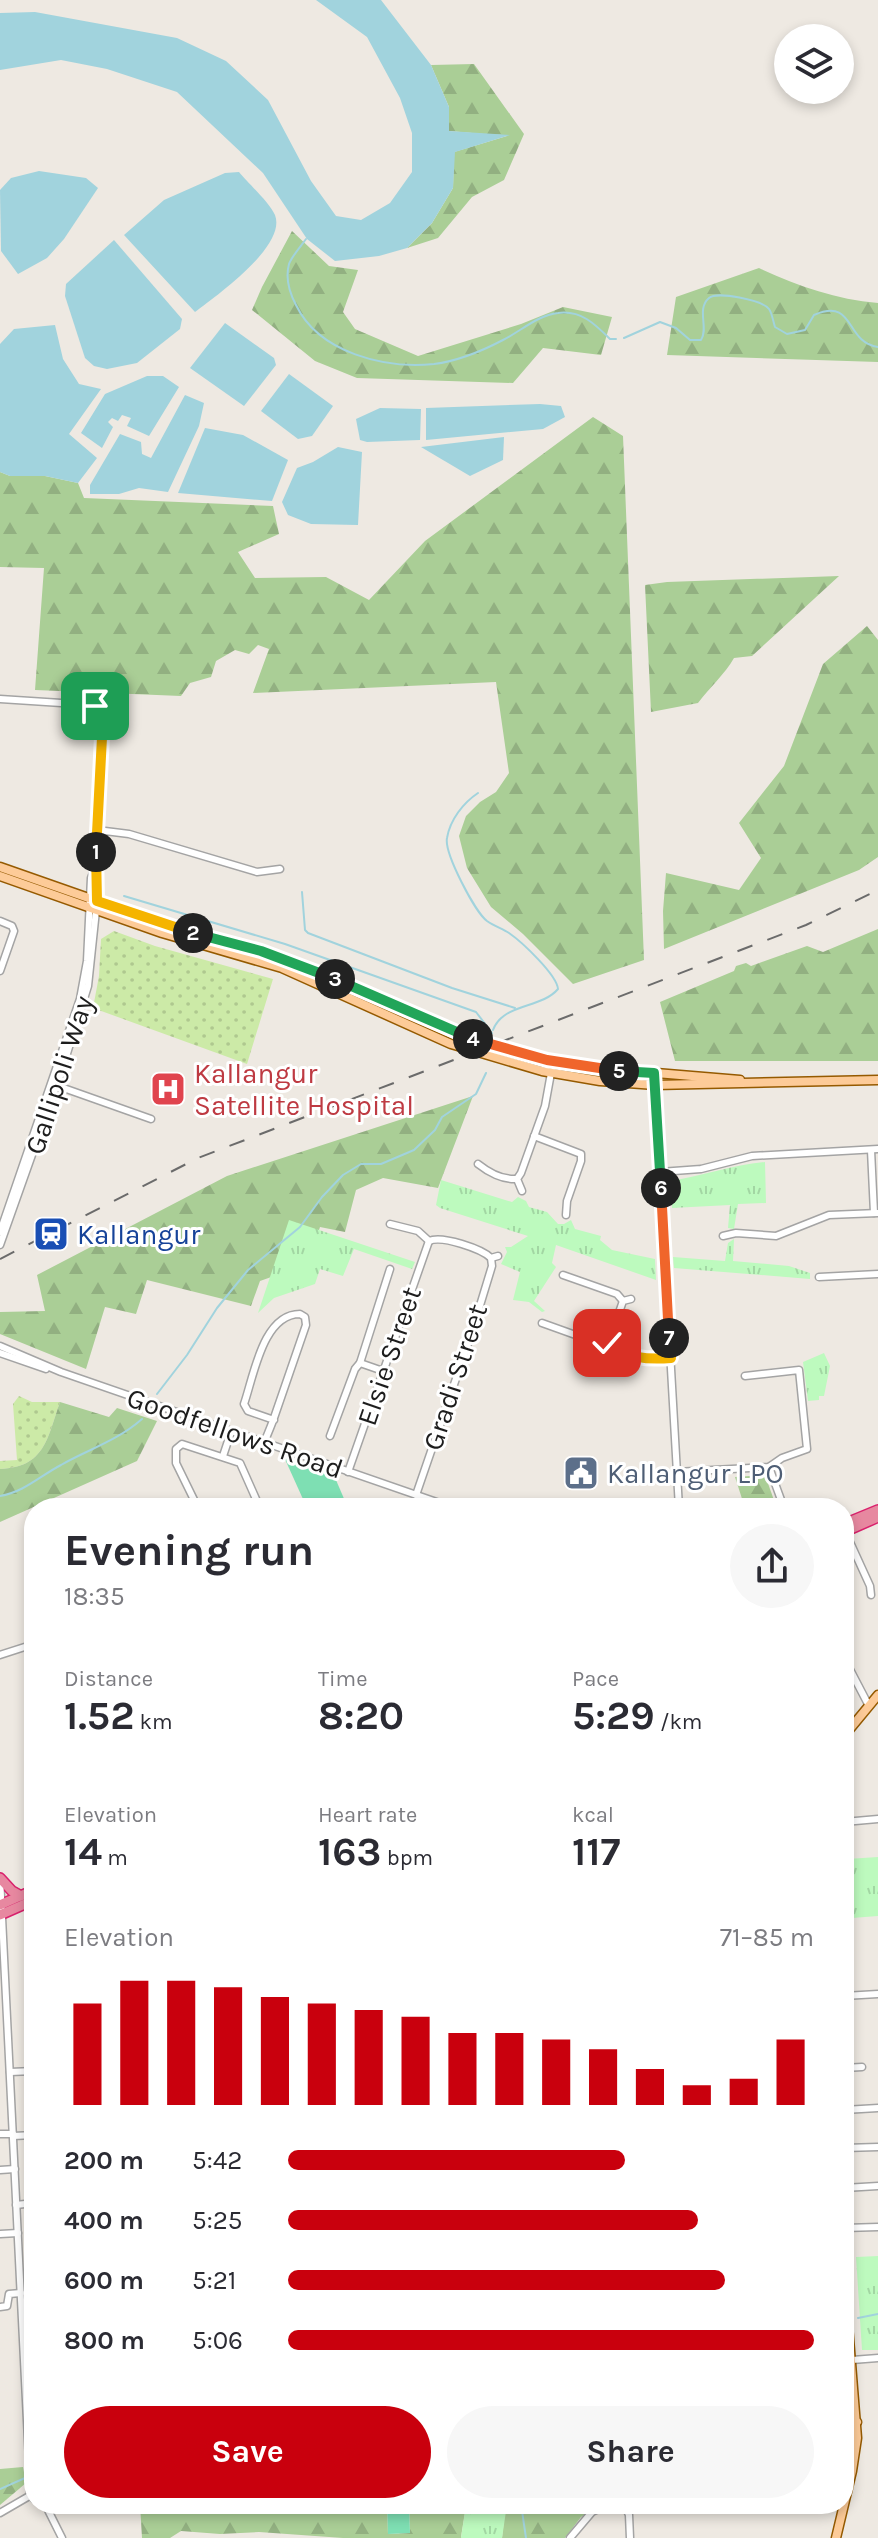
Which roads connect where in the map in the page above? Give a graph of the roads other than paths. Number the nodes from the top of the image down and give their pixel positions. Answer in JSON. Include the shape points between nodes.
{"nodes":[{"id":1,"x":0,"y":699,"type":"edge"},
{"id":2,"x":97,"y":830,"type":"junction"},
{"id":3,"x":0,"y":867,"type":"edge"},
{"id":4,"x":280,"y":869,"type":"dead end"},
{"id":5,"x":0,"y":876,"type":"edge"},
{"id":6,"x":93,"y":904,"type":"junction"},
{"id":7,"x":0,"y":921,"type":"edge"},
{"id":8,"x":0,"y":971,"type":"edge"},
{"id":9,"x":551,"y":1073,"type":"junction"},
{"id":10,"x":654,"y":1073,"type":"junction"},
{"id":11,"x":878,"y":1080,"type":"edge"},
{"id":12,"x":749,"y":1081,"type":"junction"},
{"id":13,"x":54,"y":1085,"type":"junction"},
{"id":14,"x":655,"y":1085,"type":"junction"},
{"id":15,"x":151,"y":1119,"type":"dead end"},
{"id":16,"x":534,"y":1136,"type":"junction"},
{"id":17,"x":875,"y":1149,"type":"edge"},
{"id":18,"x":478,"y":1164,"type":"dead end"},
{"id":19,"x":660,"y":1172,"type":"junction"},
{"id":20,"x":517,"y":1179,"type":"junction"},
{"id":21,"x":522,"y":1191,"type":"dead end"},
{"id":22,"x":876,"y":1213,"type":"edge"},
{"id":23,"x":566,"y":1215,"type":"dead end"},
{"id":24,"x":390,"y":1224,"type":"dead end"},
{"id":25,"x":0,"y":1232,"type":"edge"},
{"id":26,"x":723,"y":1236,"type":"dead end"},
{"id":27,"x":429,"y":1241,"type":"junction"},
{"id":28,"x":0,"y":1245,"type":"edge"},
{"id":29,"x":390,"y":1269,"type":"dead end"},
{"id":30,"x":878,"y":1274,"type":"edge"},
{"id":31,"x":563,"y":1275,"type":"dead end"},
{"id":32,"x":819,"y":1277,"type":"dead end"},
{"id":33,"x":631,"y":1299,"type":"dead end"},
{"id":34,"x":623,"y":1301,"type":"junction"},
{"id":35,"x":542,"y":1323,"type":"dead end"},
{"id":36,"x":608,"y":1344,"type":"junction"},
{"id":37,"x":0,"y":1346,"type":"edge"},
{"id":38,"x":0,"y":1353,"type":"edge"},
{"id":39,"x":671,"y":1358,"type":"junction"},
{"id":40,"x":360,"y":1363,"type":"junction"},
{"id":41,"x":383,"y":1371,"type":"junction"},
{"id":42,"x":61,"y":1372,"type":"junction"},
{"id":43,"x":745,"y":1376,"type":"dead end"},
{"id":44,"x":274,"y":1420,"type":"junction"},
{"id":45,"x":231,"y":1432,"type":"junction"},
{"id":46,"x":330,"y":1436,"type":"dead end"},
{"id":47,"x":264,"y":1443,"type":"junction"},
{"id":48,"x":223,"y":1456,"type":"junction"},
{"id":49,"x":769,"y":1467,"type":"junction"},
{"id":50,"x":348,"y":1472,"type":"junction"},
{"id":51,"x":676,"y":1472,"type":"junction"},
{"id":52,"x":416,"y":1495,"type":"junction"},
{"id":53,"x":193,"y":1498,"type":"edge"},
{"id":54,"x":256,"y":1498,"type":"edge"},
{"id":55,"x":425,"y":1498,"type":"edge"},
{"id":56,"x":678,"y":1498,"type":"edge"},
{"id":57,"x":780,"y":1498,"type":"edge"},
{"id":58,"x":878,"y":1510,"type":"edge"},
{"id":59,"x":878,"y":1517,"type":"edge"},
{"id":60,"x":854,"y":1523,"type":"edge"},
{"id":61,"x":854,"y":1525,"type":"edge"},
{"id":62,"x":854,"y":1551,"type":"edge"},
{"id":63,"x":871,"y":1595,"type":"dead end"},
{"id":64,"x":24,"y":1649,"type":"edge"},
{"id":65,"x":0,"y":1655,"type":"edge"},
{"id":66,"x":854,"y":1677,"type":"edge"},
{"id":67,"x":878,"y":1695,"type":"edge"},
{"id":68,"x":869,"y":1706,"type":"junction"},
{"id":69,"x":854,"y":1724,"type":"edge"},
{"id":70,"x":878,"y":1819,"type":"edge"},
{"id":71,"x":854,"y":1821,"type":"edge"},
{"id":72,"x":0,"y":1877,"type":"edge"},
{"id":73,"x":24,"y":1895,"type":"edge"},
{"id":74,"x":21,"y":1896,"type":"junction"},
{"id":75,"x":24,"y":1903,"type":"edge"},
{"id":76,"x":1,"y":1910,"type":"edge"},
{"id":77,"x":878,"y":1994,"type":"edge"},
{"id":78,"x":854,"y":1995,"type":"edge"},
{"id":79,"x":3,"y":2001,"type":"edge"},
{"id":80,"x":854,"y":2067,"type":"edge"},
{"id":81,"x":862,"y":2067,"type":"dead end"},
{"id":82,"x":24,"y":2071,"type":"edge"},
{"id":83,"x":10,"y":2072,"type":"junction"},
{"id":84,"x":878,"y":2108,"type":"edge"},
{"id":85,"x":854,"y":2109,"type":"edge"},
{"id":86,"x":0,"y":2134,"type":"edge"},
{"id":87,"x":13,"y":2135,"type":"junction"},
{"id":88,"x":24,"y":2135,"type":"edge"},
{"id":89,"x":878,"y":2147,"type":"edge"},
{"id":90,"x":854,"y":2148,"type":"edge"},
{"id":91,"x":15,"y":2169,"type":"junction"},
{"id":92,"x":0,"y":2170,"type":"edge"},
{"id":93,"x":878,"y":2186,"type":"edge"},
{"id":94,"x":854,"y":2187,"type":"edge"},
{"id":95,"x":24,"y":2204,"type":"edge"},
{"id":96,"x":16,"y":2205,"type":"junction"},
{"id":97,"x":878,"y":2227,"type":"edge"},
{"id":98,"x":854,"y":2228,"type":"edge"},
{"id":99,"x":18,"y":2233,"type":"junction"},
{"id":100,"x":0,"y":2234,"type":"edge"},
{"id":101,"x":21,"y":2293,"type":"junction"},
{"id":102,"x":21,"y":2305,"type":"junction"},
{"id":103,"x":3,"y":2306,"type":"edge"},
{"id":104,"x":22,"y":2317,"type":"joint"},
{"id":105,"x":24,"y":2358,"type":"edge"},
{"id":106,"x":878,"y":2358,"type":"edge"},
{"id":107,"x":854,"y":2360,"type":"edge"},
{"id":108,"x":854,"y":2385,"type":"edge"},
{"id":109,"x":857,"y":2422,"type":"junction"},
{"id":110,"x":854,"y":2424,"type":"edge"},
{"id":111,"x":857,"y":2438,"type":"joint"},
{"id":112,"x":854,"y":2458,"type":"edge"},
{"id":113,"x":24,"y":2501,"type":"edge"},
{"id":114,"x":0,"y":2513,"type":"edge"},
{"id":115,"x":50,"y":2514,"type":"edge"},
{"id":116,"x":590,"y":2514,"type":"edge"},
{"id":117,"x":628,"y":2514,"type":"edge"},
{"id":118,"x":842,"y":2514,"type":"edge"},
{"id":119,"x":62,"y":2538,"type":"edge"},
{"id":120,"x":570,"y":2538,"type":"edge"},
{"id":121,"x":630,"y":2538,"type":"edge"},
{"id":122,"x":836,"y":2538,"type":"edge"}],
"edges":[{"from":1,"to":2,"type":"street","name":"Gallipoli Way","via":[[90,704],[100,710]]},
{"from":2,"to":4,"type":"street","via":[[129,834],[257,872]]},
{"from":2,"to":6,"type":"street","name":"Gallipoli Way"},
{"from":3,"to":6,"type":"main road"},
{"from":5,"to":6,"type":"main road"},
{"from":6,"to":9,"type":"main road","via":[[162,933],[282,968],[451,1044]]},
{"from":6,"to":10,"type":"main road","via":[[280,957],[494,1046],[584,1067]]},
{"from":6,"to":13,"type":"street","name":"Gallipoli Way","via":[[84,980]]},
{"from":7,"to":8,"type":"street","via":[[14,931]]},
{"from":9,"to":14,"type":"main road"},
{"from":9,"to":16,"type":"street"},
{"from":10,"to":12,"type":"main road"},
{"from":10,"to":14,"type":"street"},
{"from":11,"to":12,"type":"main road"},
{"from":12,"to":14,"type":"main road"},
{"from":13,"to":15,"type":"street"},
{"from":13,"to":25,"type":"street","name":"Gallipoli Way"},
{"from":13,"to":28,"type":"street","name":"Gallipoli Way"},
{"from":14,"to":19,"type":"street"},
{"from":16,"to":20,"type":"street"},
{"from":16,"to":23,"type":"street","via":[[581,1154]]},
{"from":17,"to":19,"type":"street","via":[[752,1156],[698,1170]]},
{"from":17,"to":22,"type":"street"},
{"from":18,"to":20,"type":"street"},
{"from":19,"to":39,"type":"street"},
{"from":20,"to":21,"type":"street"},
{"from":22,"to":26,"type":"street","via":[[829,1215],[779,1235]]},
{"from":24,"to":27,"type":"street","via":[[418,1231]]},
{"from":27,"to":41,"type":"street","name":"Elsie Street"},
{"from":27,"to":52,"type":"street","name":"Gradi Street","via":[[442,1239],[494,1257]]},
{"from":29,"to":40,"type":"street"},
{"from":30,"to":32,"type":"street"},
{"from":31,"to":34,"type":"street","via":[[617,1294]]},
{"from":33,"to":34,"type":"street"},
{"from":34,"to":36,"type":"street"},
{"from":35,"to":36,"type":"street"},
{"from":36,"to":39,"type":"street","via":[[643,1359]]},
{"from":37,"to":42,"type":"street","name":"Goodfellows Road"},
{"from":38,"to":42,"type":"street","name":"Goodfellows Road"},
{"from":39,"to":51,"type":"street"},
{"from":40,"to":41,"type":"street"},
{"from":40,"to":46,"type":"street"},
{"from":41,"to":50,"type":"street","name":"Elsie Street"},
{"from":42,"to":45,"type":"street","name":"Goodfellows Road"},
{"from":43,"to":49,"type":"street","via":[[799,1370],[808,1445]]},
{"from":44,"to":44,"type":"street","via":[[306,1325],[300,1314],[284,1316],[273,1325],[244,1404],[248,1411]]},
{"from":44,"to":47,"type":"street"},
{"from":45,"to":47,"type":"street","name":"Goodfellows Road"},
{"from":45,"to":48,"type":"street"},
{"from":47,"to":50,"type":"street","name":"Goodfellows Road"},
{"from":48,"to":53,"type":"street","via":[[185,1444],[176,1449],[176,1463]]},
{"from":48,"to":54,"type":"street","via":[[241,1465]]},
{"from":49,"to":51,"type":"street"},
{"from":49,"to":57,"type":"street"},
{"from":50,"to":52,"type":"street","name":"Goodfellows Road"},
{"from":51,"to":56,"type":"street"},
{"from":52,"to":55,"type":"street","name":"Goodfellows Road"},
{"from":58,"to":60,"type":"highway"},
{"from":59,"to":61,"type":"highway"},
{"from":62,"to":63,"type":"street"},
{"from":64,"to":65,"type":"street"},
{"from":66,"to":68,"type":"street"},
{"from":67,"to":68,"type":"main road"},
{"from":68,"to":69,"type":"main road"},
{"from":70,"to":71,"type":"street"},
{"from":72,"to":74,"type":"highway"},
{"from":72,"to":76,"type":"street"},
{"from":73,"to":74,"type":"highway"},
{"from":74,"to":76,"type":"highway"},
{"from":75,"to":76,"type":"highway"},
{"from":76,"to":79,"type":"street"},
{"from":77,"to":78,"type":"street"},
{"from":79,"to":83,"type":"street"},
{"from":80,"to":81,"type":"street"},
{"from":82,"to":83,"type":"street"},
{"from":83,"to":87,"type":"street"},
{"from":84,"to":85,"type":"street"},
{"from":86,"to":87,"type":"street"},
{"from":87,"to":88,"type":"street"},
{"from":87,"to":91,"type":"street"},
{"from":89,"to":90,"type":"street"},
{"from":91,"to":92,"type":"street"},
{"from":91,"to":96,"type":"street"},
{"from":93,"to":94,"type":"street"},
{"from":95,"to":96,"type":"street"},
{"from":96,"to":99,"type":"street"},
{"from":97,"to":98,"type":"street"},
{"from":99,"to":100,"type":"street"},
{"from":99,"to":101,"type":"street"},
{"from":101,"to":102,"type":"street"},
{"from":101,"to":103,"type":"street","via":[[7,2295]]},
{"from":102,"to":103,"type":"street"},
{"from":102,"to":104,"type":"street"},
{"from":104,"to":105,"type":"street"},
{"from":106,"to":107,"type":"street"},
{"from":108,"to":109,"type":"main road"},
{"from":109,"to":110,"type":"main road"},
{"from":109,"to":111,"type":"main road"},
{"from":111,"to":112,"type":"main road"},
{"from":113,"to":114,"type":"street"},
{"from":115,"to":119,"type":"street"},
{"from":116,"to":120,"type":"street"},
{"from":117,"to":121,"type":"street"},
{"from":118,"to":122,"type":"main road"}]}
